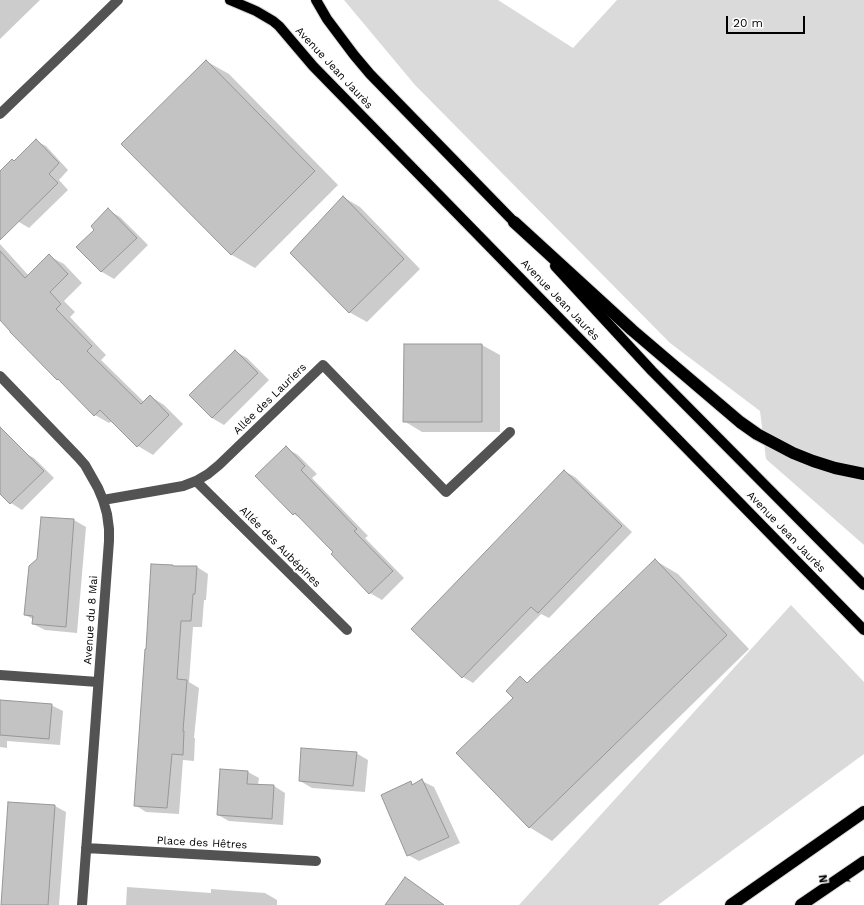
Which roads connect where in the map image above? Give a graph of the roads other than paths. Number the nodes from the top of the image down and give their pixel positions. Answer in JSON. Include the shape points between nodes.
{"nodes":[{"id":1,"x":118,"y":0,"type":"edge"},
{"id":2,"x":230,"y":0,"type":"edge"},
{"id":3,"x":316,"y":0,"type":"edge"},
{"id":4,"x":0,"y":114,"type":"edge"},
{"id":5,"x":514,"y":222,"type":"junction"},
{"id":6,"x":0,"y":376,"type":"edge"},
{"id":7,"x":510,"y":432,"type":"dead end"},
{"id":8,"x":864,"y":474,"type":"edge"},
{"id":9,"x":196,"y":481,"type":"junction"},
{"id":10,"x":103,"y":500,"type":"junction"},
{"id":11,"x":864,"y":585,"type":"edge"},
{"id":12,"x":347,"y":630,"type":"dead end"},
{"id":13,"x":864,"y":630,"type":"edge"},
{"id":14,"x":0,"y":675,"type":"edge"},
{"id":15,"x":98,"y":682,"type":"junction"},
{"id":16,"x":864,"y":812,"type":"edge"},
{"id":17,"x":86,"y":848,"type":"junction"},
{"id":18,"x":316,"y":861,"type":"dead end"},
{"id":19,"x":864,"y":862,"type":"edge"},
{"id":20,"x":82,"y":905,"type":"edge"},
{"id":21,"x":731,"y":905,"type":"edge"},
{"id":22,"x":801,"y":905,"type":"edge"}],
"edges":[{"from":1,"to":4,"type":"street"},
{"from":2,"to":13,"type":"main road","name":"Avenue Jean Jaurès","via":[[256,10],[279,26],[319,72]]},
{"from":3,"to":5,"type":"main road","name":"Avenue Jean Jaurès","via":[[327,19],[370,74]]},
{"from":5,"to":8,"type":"highway","via":[[627,325],[740,422],[793,453],[835,468]]},
{"from":5,"to":11,"type":"main road","name":"Avenue Jean Jaurès","via":[[652,371]]},
{"from":6,"to":10,"type":"street","name":"Avenue du 8 Mai","via":[[78,457],[92,477]]},
{"from":7,"to":9,"type":"street","name":"Allée des Lauriers","via":[[446,492],[323,365],[219,465]]},
{"from":9,"to":10,"type":"street","name":"Allée des Lauriers","via":[[183,486]]},
{"from":9,"to":12,"type":"street","name":"Allée des Aubépines"},
{"from":10,"to":15,"type":"street","name":"Avenue du 8 Mai","via":[[109,542]]},
{"from":14,"to":15,"type":"street"},
{"from":15,"to":17,"type":"street","name":"Avenue du 8 Mai"},
{"from":16,"to":21,"type":"highway"},
{"from":17,"to":18,"type":"street","name":"Place des Hêtres"},
{"from":17,"to":20,"type":"street","name":"Avenue du 8 Mai"},
{"from":19,"to":22,"type":"highway"}]}
